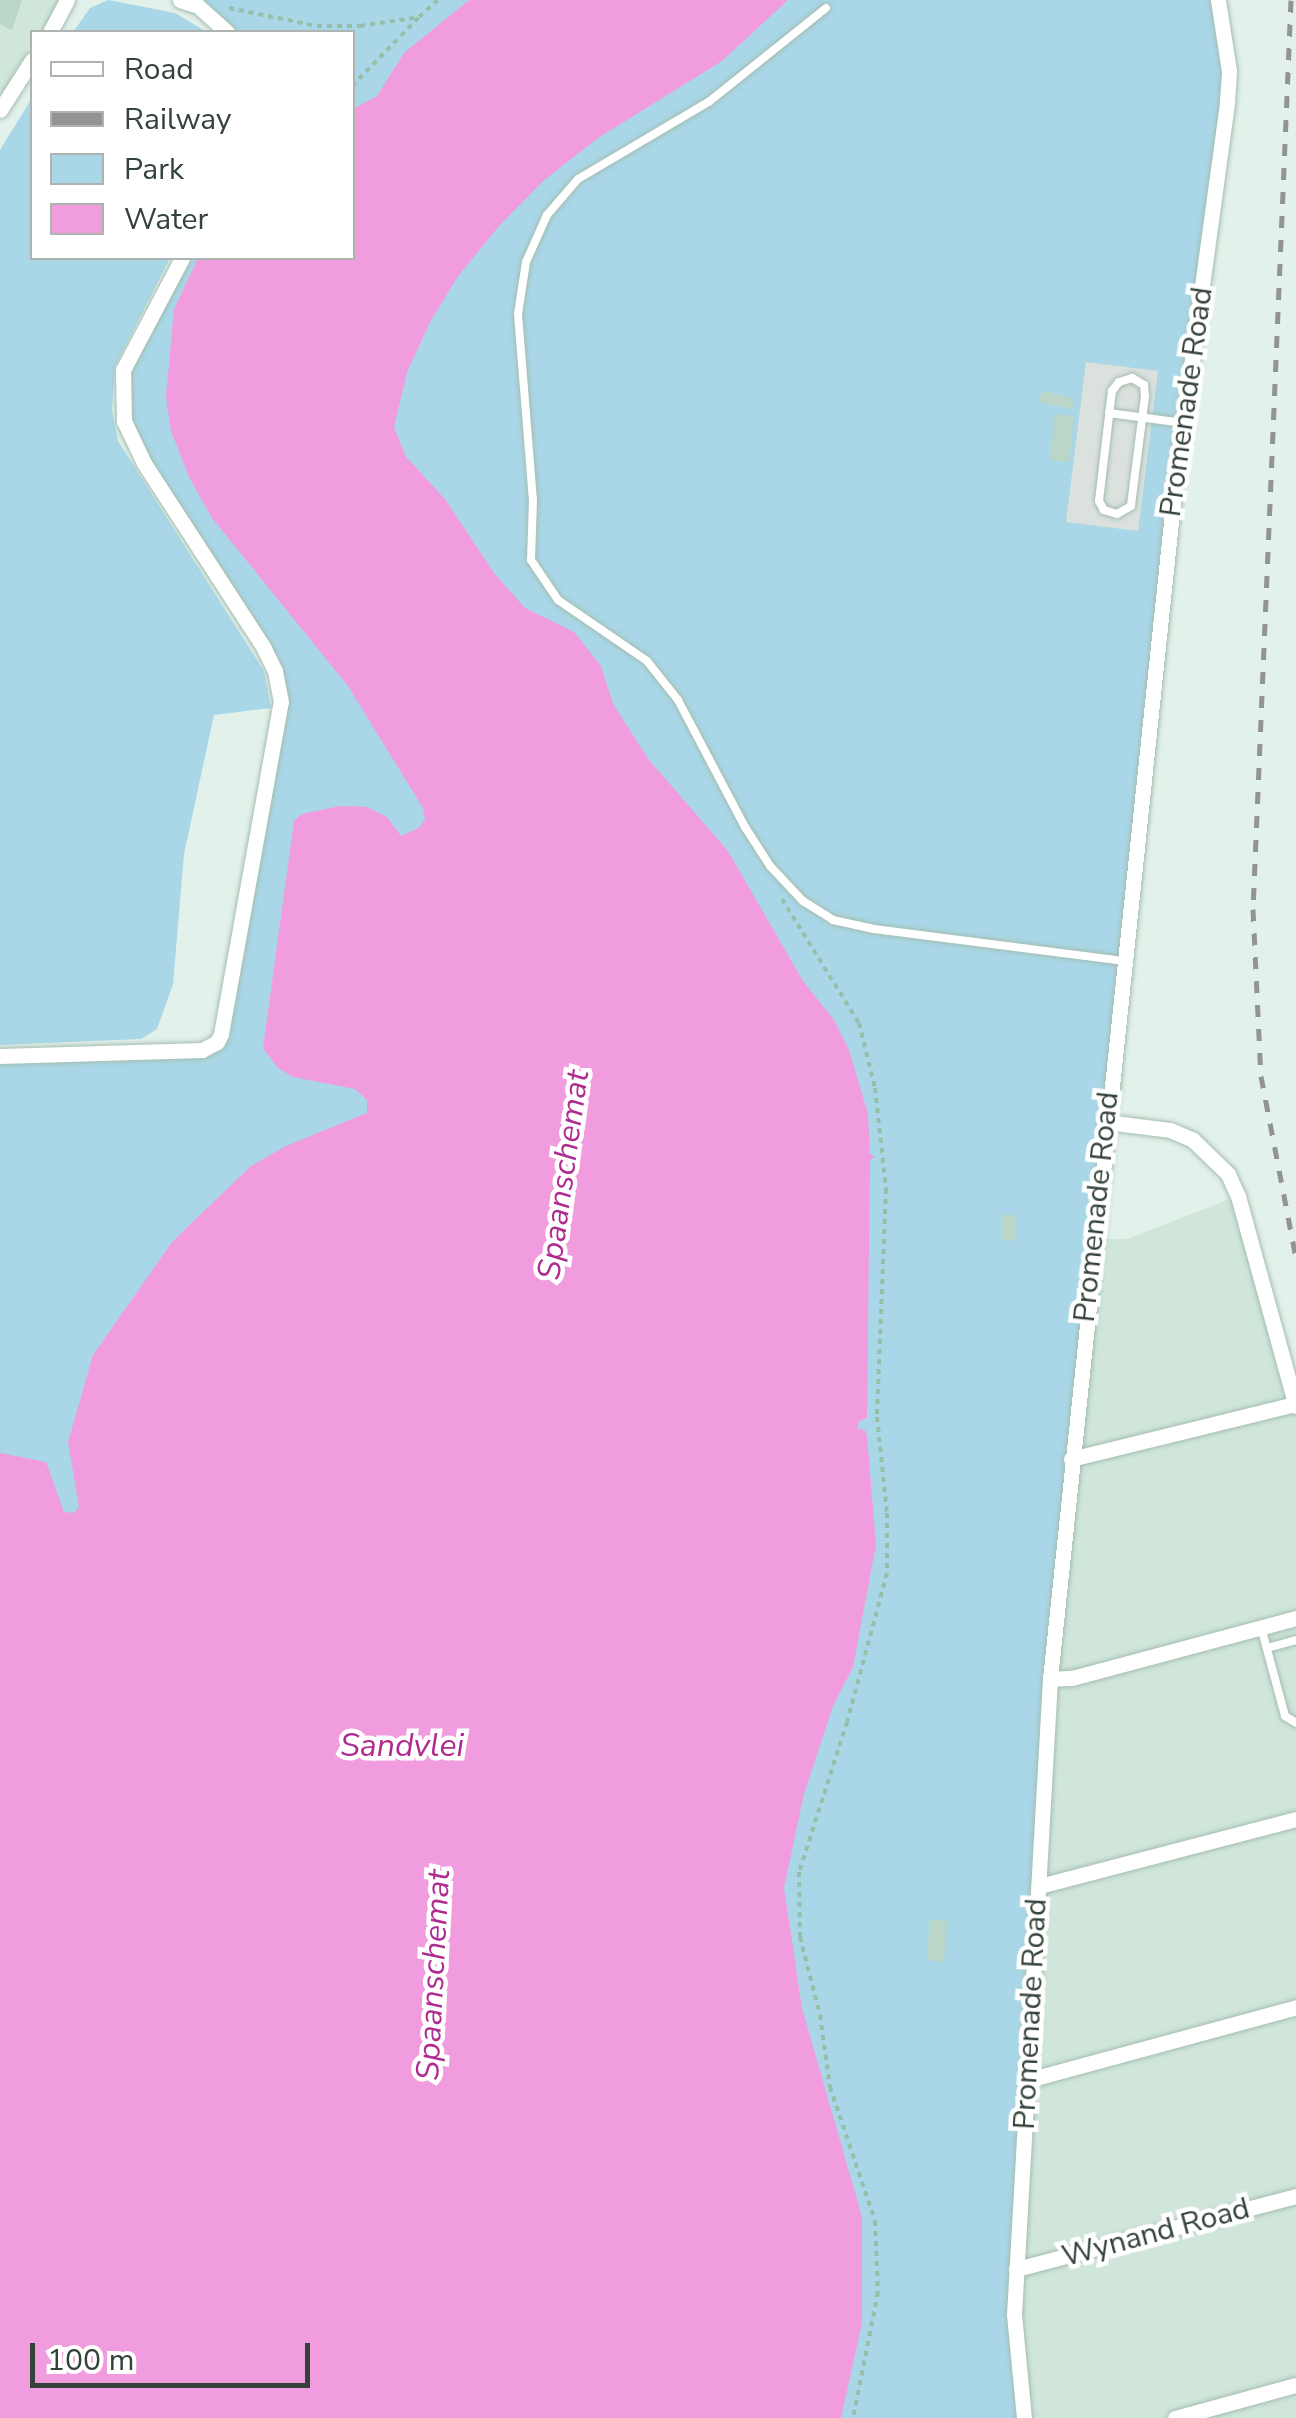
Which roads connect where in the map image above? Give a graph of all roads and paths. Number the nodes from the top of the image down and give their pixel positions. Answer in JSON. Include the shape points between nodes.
{"nodes":[{"id":1,"x":68,"y":0,"type":"edge"},
{"id":2,"x":180,"y":0,"type":"edge"},
{"id":3,"x":438,"y":0,"type":"edge"},
{"id":4,"x":1218,"y":0,"type":"edge"},
{"id":5,"x":229,"y":8,"type":"dead end"},
{"id":6,"x":826,"y":8,"type":"dead end"},
{"id":7,"x":419,"y":17,"type":"junction"},
{"id":8,"x":51,"y":30,"type":"edge"},
{"id":9,"x":225,"y":30,"type":"edge"},
{"id":10,"x":30,"y":63,"type":"edge"},
{"id":11,"x":355,"y":83,"type":"edge"},
{"id":12,"x":0,"y":110,"type":"edge"},
{"id":13,"x":181,"y":260,"type":"edge"},
{"id":14,"x":1109,"y":413,"type":"junction"},
{"id":15,"x":1142,"y":418,"type":"junction"},
{"id":16,"x":1183,"y":423,"type":"junction"},
{"id":17,"x":780,"y":894,"type":"dead end"},
{"id":18,"x":1123,"y":961,"type":"junction"},
{"id":19,"x":0,"y":1056,"type":"edge"},
{"id":20,"x":1106,"y":1122,"type":"junction"},
{"id":21,"x":1296,"y":1405,"type":"edge"},
{"id":22,"x":1071,"y":1459,"type":"junction"},
{"id":23,"x":1296,"y":1618,"type":"edge"},
{"id":24,"x":1262,"y":1627,"type":"junction"},
{"id":25,"x":1296,"y":1640,"type":"edge"},
{"id":26,"x":1267,"y":1648,"type":"junction"},
{"id":27,"x":1050,"y":1680,"type":"junction"},
{"id":28,"x":1296,"y":1723,"type":"edge"},
{"id":29,"x":1296,"y":1820,"type":"edge"},
{"id":30,"x":1039,"y":1886,"type":"junction"},
{"id":31,"x":1296,"y":2007,"type":"edge"},
{"id":32,"x":1028,"y":2080,"type":"junction"},
{"id":33,"x":1296,"y":2196,"type":"edge"},
{"id":34,"x":1016,"y":2269,"type":"junction"},
{"id":35,"x":1296,"y":2385,"type":"edge"},
{"id":36,"x":853,"y":2418,"type":"edge"},
{"id":37,"x":1024,"y":2418,"type":"edge"},
{"id":38,"x":1175,"y":2418,"type":"edge"}],
"edges":[{"from":1,"to":8,"type":"street"},
{"from":2,"to":9,"type":"street","via":[[198,6]]},
{"from":3,"to":7,"type":"path"},
{"from":4,"to":16,"type":"street","name":"Promenade Road","via":[[1227,101]]},
{"from":5,"to":7,"type":"path","via":[[316,26]]},
{"from":6,"to":18,"type":"lane","via":[[710,101],[578,179],[546,215],[526,262],[518,314],[532,560],[558,600],[647,661],[678,700],[745,827],[803,901],[832,920],[874,929]]},
{"from":7,"to":11,"type":"path"},
{"from":10,"to":12,"type":"street"},
{"from":13,"to":19,"type":"street","via":[[123,370],[124,421],[144,463],[264,648],[281,702],[222,1034],[202,1050]]},
{"from":14,"to":15,"type":"lane"},
{"from":14,"to":15,"type":"lane","via":[[1114,386],[1132,378],[1145,389]]},
{"from":14,"to":15,"type":"lane","via":[[1099,501],[1117,514],[1131,506]]},
{"from":15,"to":16,"type":"lane"},
{"from":16,"to":18,"type":"street","name":"Promenade Road"},
{"from":17,"to":36,"type":"path","via":[[859,1024],[875,1088],[886,1189],[877,1416],[887,1572],[800,1872],[800,1937],[830,2087],[875,2221],[878,2292]]},
{"from":18,"to":20,"type":"street","name":"Promenade Road"},
{"from":20,"to":21,"type":"street","via":[[1170,1130],[1193,1140],[1228,1174]]},
{"from":20,"to":22,"type":"street","name":"Promenade Road"},
{"from":21,"to":22,"type":"street"},
{"from":22,"to":27,"type":"street","name":"Promenade Road"},
{"from":23,"to":24,"type":"street"},
{"from":24,"to":26,"type":"lane"},
{"from":24,"to":27,"type":"street"},
{"from":25,"to":26,"type":"lane"},
{"from":26,"to":28,"type":"lane","via":[[1285,1716]]},
{"from":27,"to":30,"type":"street","name":"Promenade Road"},
{"from":29,"to":30,"type":"street"},
{"from":30,"to":32,"type":"street","name":"Promenade Road"},
{"from":31,"to":32,"type":"street"},
{"from":32,"to":34,"type":"street","name":"Promenade Road"},
{"from":33,"to":34,"type":"street","name":"Wynand Road"},
{"from":34,"to":37,"type":"street","name":"Promenade Road","via":[[1015,2348]]},
{"from":35,"to":38,"type":"street"}]}
